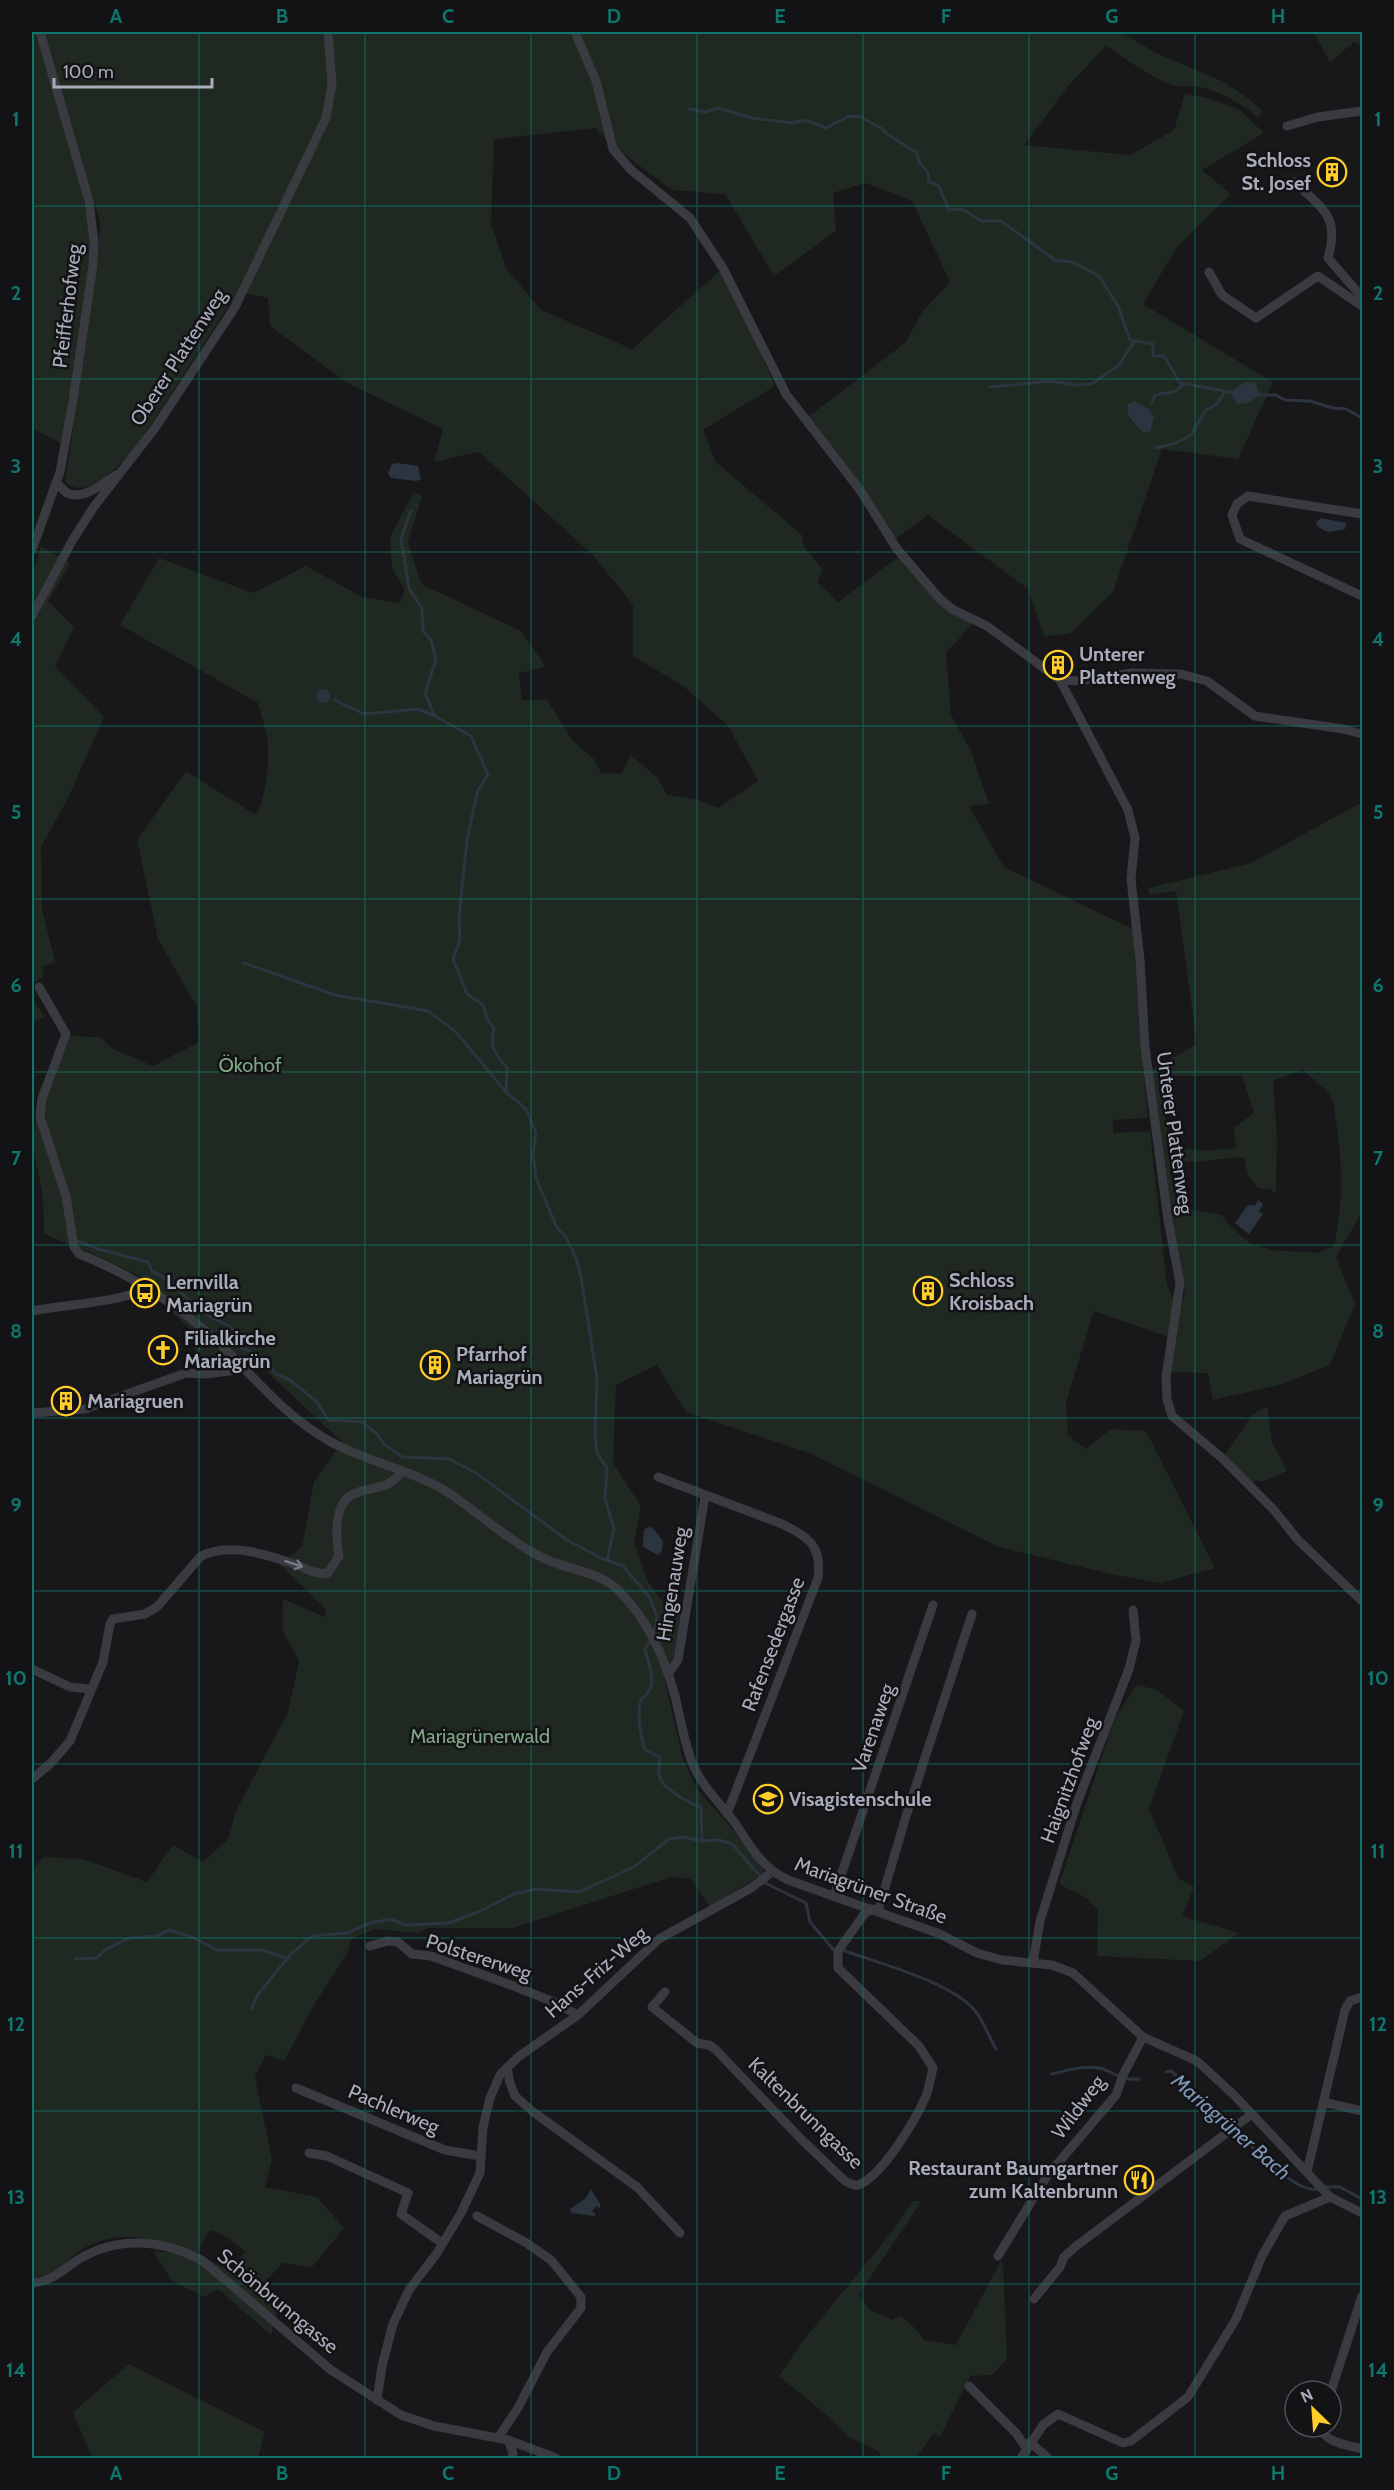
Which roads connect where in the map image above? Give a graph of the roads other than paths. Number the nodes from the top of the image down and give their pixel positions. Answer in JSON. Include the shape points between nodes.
{"nodes":[{"id":1,"x":40,"y":32,"type":"edge"},
{"id":2,"x":328,"y":32,"type":"edge"},
{"id":3,"x":575,"y":32,"type":"edge"},
{"id":4,"x":1362,"y":111,"type":"edge"},
{"id":5,"x":1287,"y":126,"type":"dead end"},
{"id":6,"x":1295,"y":182,"type":"dead end"},
{"id":7,"x":1209,"y":272,"type":"dead end"},
{"id":8,"x":1362,"y":297,"type":"edge"},
{"id":9,"x":1362,"y":306,"type":"edge"},
{"id":10,"x":121,"y":472,"type":"junction"},
{"id":11,"x":56,"y":483,"type":"junction"},
{"id":12,"x":1362,"y":514,"type":"edge"},
{"id":13,"x":32,"y":549,"type":"edge"},
{"id":14,"x":1362,"y":596,"type":"edge"},
{"id":15,"x":32,"y":616,"type":"edge"},
{"id":16,"x":1060,"y":680,"type":"junction"},
{"id":17,"x":1362,"y":734,"type":"edge"},
{"id":18,"x":39,"y":987,"type":"dead end"},
{"id":19,"x":149,"y":1288,"type":"junction"},
{"id":20,"x":32,"y":1311,"type":"edge"},
{"id":21,"x":243,"y":1369,"type":"junction"},
{"id":22,"x":32,"y":1413,"type":"edge"},
{"id":23,"x":402,"y":1472,"type":"junction"},
{"id":24,"x":658,"y":1477,"type":"dead end"},
{"id":25,"x":705,"y":1496,"type":"junction"},
{"id":26,"x":1362,"y":1601,"type":"edge"},
{"id":27,"x":933,"y":1605,"type":"dead end"},
{"id":28,"x":1133,"y":1610,"type":"dead end"},
{"id":29,"x":972,"y":1614,"type":"dead end"},
{"id":30,"x":32,"y":1669,"type":"edge"},
{"id":31,"x":668,"y":1674,"type":"junction"},
{"id":32,"x":91,"y":1689,"type":"junction"},
{"id":33,"x":32,"y":1779,"type":"edge"},
{"id":34,"x":727,"y":1814,"type":"junction"},
{"id":35,"x":766,"y":1877,"type":"junction"},
{"id":36,"x":834,"y":1896,"type":"junction"},
{"id":37,"x":875,"y":1910,"type":"junction"},
{"id":38,"x":370,"y":1946,"type":"dead end"},
{"id":39,"x":1033,"y":1962,"type":"junction"},
{"id":40,"x":665,"y":1992,"type":"dead end"},
{"id":41,"x":1362,"y":1997,"type":"edge"},
{"id":42,"x":578,"y":2015,"type":"junction"},
{"id":43,"x":1143,"y":2037,"type":"junction"},
{"id":44,"x":507,"y":2067,"type":"junction"},
{"id":45,"x":296,"y":2088,"type":"dead end"},
{"id":46,"x":1323,"y":2102,"type":"junction"},
{"id":47,"x":1362,"y":2111,"type":"edge"},
{"id":48,"x":1252,"y":2114,"type":"junction"},
{"id":49,"x":309,"y":2153,"type":"dead end"},
{"id":50,"x":480,"y":2156,"type":"junction"},
{"id":51,"x":1307,"y":2172,"type":"junction"},
{"id":52,"x":1324,"y":2191,"type":"junction"},
{"id":53,"x":1362,"y":2213,"type":"edge"},
{"id":54,"x":477,"y":2216,"type":"dead end"},
{"id":55,"x":680,"y":2233,"type":"dead end"},
{"id":56,"x":442,"y":2243,"type":"junction"},
{"id":57,"x":998,"y":2256,"type":"dead end"},
{"id":58,"x":32,"y":2283,"type":"edge"},
{"id":59,"x":1362,"y":2296,"type":"edge"},
{"id":60,"x":1034,"y":2299,"type":"dead end"},
{"id":61,"x":1335,"y":2379,"type":"edge"},
{"id":62,"x":969,"y":2386,"type":"dead end"},
{"id":63,"x":377,"y":2400,"type":"junction"},
{"id":64,"x":503,"y":2439,"type":"junction"},
{"id":65,"x":1331,"y":2439,"type":"edge"},
{"id":66,"x":1028,"y":2446,"type":"junction"},
{"id":67,"x":1362,"y":2449,"type":"edge"},
{"id":68,"x":512,"y":2458,"type":"edge"},
{"id":69,"x":556,"y":2458,"type":"edge"},
{"id":70,"x":1021,"y":2458,"type":"edge"},
{"id":71,"x":1047,"y":2458,"type":"edge"}],
"edges":[{"from":1,"to":11,"type":"street","name":"Pfeifferhofweg","via":[[87,191],[94,242],[73,400]]},
{"from":2,"to":10,"type":"street","name":"Oberer Plattenweg","via":[[333,84],[326,118],[235,306]]},
{"from":3,"to":16,"type":"street","name":"Unterer Plattenweg","via":[[596,81],[613,149],[630,169],[690,218],[723,268],[786,394],[860,490],[897,549],[952,609],[987,627]]},
{"from":4,"to":5,"type":"street"},
{"from":6,"to":8,"type":"street","via":[[1330,217],[1333,240],[1328,258]]},
{"from":7,"to":9,"type":"street","via":[[1222,296],[1256,318],[1318,276]]},
{"from":10,"to":11,"type":"street","via":[[83,494],[68,494]]},
{"from":10,"to":15,"type":"street","name":"Oberer Plattenweg","via":[[72,542]]},
{"from":11,"to":13,"type":"street","name":"Pfeifferhofweg"},
{"from":12,"to":14,"type":"street","via":[[1248,496],[1237,504],[1232,515],[1240,539]]},
{"from":16,"to":17,"type":"street","via":[[1132,673],[1181,674],[1207,681],[1255,716]]},
{"from":16,"to":26,"type":"street","name":"Unterer Plattenweg","via":[[1128,810],[1135,838],[1131,879],[1145,1047],[1180,1282],[1166,1377],[1172,1416],[1222,1458],[1298,1540]]},
{"from":18,"to":19,"type":"street","name":"Mariagrüner Straße","via":[[66,1034],[39,1117],[66,1196],[74,1246],[79,1254]]},
{"from":19,"to":20,"type":"street","via":[[107,1301]]},
{"from":19,"to":21,"type":"street","name":"Mariagrüner Straße","via":[[200,1326]]},
{"from":21,"to":22,"type":"street","via":[[186,1373],[86,1409]]},
{"from":21,"to":23,"type":"street","name":"Mariagrüner Straße","via":[[286,1410],[332,1442]]},
{"from":23,"to":31,"type":"street","name":"Mariagrüner Straße","via":[[439,1487],[539,1557],[605,1580],[620,1592],[646,1629]]},
{"from":32,"to":23,"type":"street","one_way":true,"via":[[103,1662],[112,1620],[145,1614],[156,1607],[207,1552],[256,1553],[319,1574],[328,1573],[339,1556],[335,1532],[343,1503],[354,1493],[390,1484]]},
{"from":24,"to":25,"type":"street","name":"Rafensedergasse"},
{"from":25,"to":31,"type":"street","name":"Hingenauweg","via":[[678,1660]]},
{"from":25,"to":34,"type":"street","name":"Rafensedergasse","via":[[801,1534],[818,1556],[818,1578]]},
{"from":27,"to":36,"type":"street","name":"Varenaweg"},
{"from":28,"to":39,"type":"street","name":"Haignitzhofweg","via":[[1136,1640],[1129,1669],[1077,1803],[1040,1921]]},
{"from":29,"to":37,"type":"street"},
{"from":30,"to":32,"type":"street","via":[[70,1687]]},
{"from":31,"to":34,"type":"street","name":"Mariagrüner Straße","via":[[689,1754],[703,1785]]},
{"from":32,"to":33,"type":"street","via":[[70,1741]]},
{"from":34,"to":35,"type":"street","name":"Mariagrüner Straße","via":[[766,1867]]},
{"from":35,"to":36,"type":"street","name":"Mariagrüner Straße"},
{"from":35,"to":42,"type":"street","name":"Hans-Friz-Weg","via":[[659,1940]]},
{"from":36,"to":37,"type":"street","name":"Mariagrüner Straße"},
{"from":37,"to":39,"type":"street","name":"Mariagrüner Straße","via":[[940,1934],[977,1953]]},
{"from":37,"to":40,"type":"street","name":"Kaltenbrunngasse","via":[[865,1913],[838,1951],[838,1968],[919,2046],[933,2068],[926,2096],[888,2161],[858,2185],[845,2181],[709,2045],[697,2043],[652,2007]]},
{"from":38,"to":42,"type":"street","name":"Polstererweg","via":[[398,1942],[412,1954],[431,1956],[554,2002]]},
{"from":39,"to":43,"type":"street","name":"Mariagrüner Straße","via":[[1073,1973]]},
{"from":41,"to":46,"type":"street","via":[[1350,2001],[1345,2010]]},
{"from":42,"to":44,"type":"street","name":"Hans-Friz-Weg"},
{"from":43,"to":48,"type":"street","name":"Mariagrüner Straße","via":[[1197,2061]]},
{"from":43,"to":57,"type":"street","name":"Wildweg","via":[[1116,2095],[1047,2176]]},
{"from":44,"to":50,"type":"street","name":"Hans-Friz-Weg","via":[[490,2098]]},
{"from":44,"to":55,"type":"street","via":[[516,2096],[637,2187]]},
{"from":45,"to":50,"type":"street","name":"Pachlerweg","via":[[445,2150]]},
{"from":46,"to":47,"type":"street"},
{"from":46,"to":51,"type":"street"},
{"from":48,"to":51,"type":"street","name":"Mariagrüner Straße"},
{"from":48,"to":60,"type":"street","via":[[1074,2247]]},
{"from":49,"to":56,"type":"street","via":[[327,2156],[408,2193],[401,2214]]},
{"from":50,"to":56,"type":"street","name":"Hans-Friz-Weg","via":[[480,2173]]},
{"from":51,"to":52,"type":"street","name":"Mariagrüner Straße"},
{"from":52,"to":53,"type":"street","name":"Mariagrüner Straße"},
{"from":52,"to":66,"type":"street","via":[[1285,2216],[1262,2256],[1236,2319],[1188,2397],[1131,2441],[1123,2443],[1058,2414],[1043,2425]]},
{"from":54,"to":64,"type":"street","via":[[551,2260],[575,2288],[582,2303],[547,2352]]},
{"from":56,"to":63,"type":"street","name":"Hans-Friz-Weg","via":[[409,2290],[393,2324]]},
{"from":58,"to":63,"type":"street","name":"Schönbrunngasse","via":[[57,2275],[92,2251],[113,2244],[133,2242],[175,2249],[203,2261],[331,2370]]},
{"from":59,"to":61,"type":"street"},
{"from":62,"to":66,"type":"street"},
{"from":63,"to":64,"type":"street","name":"Schönbrunngasse","via":[[411,2420]]},
{"from":64,"to":68,"type":"street","via":[[513,2453]]},
{"from":64,"to":69,"type":"street","name":"Schönbrunngasse"},
{"from":65,"to":67,"type":"street"},
{"from":66,"to":70,"type":"street"},
{"from":66,"to":71,"type":"street"}]}
